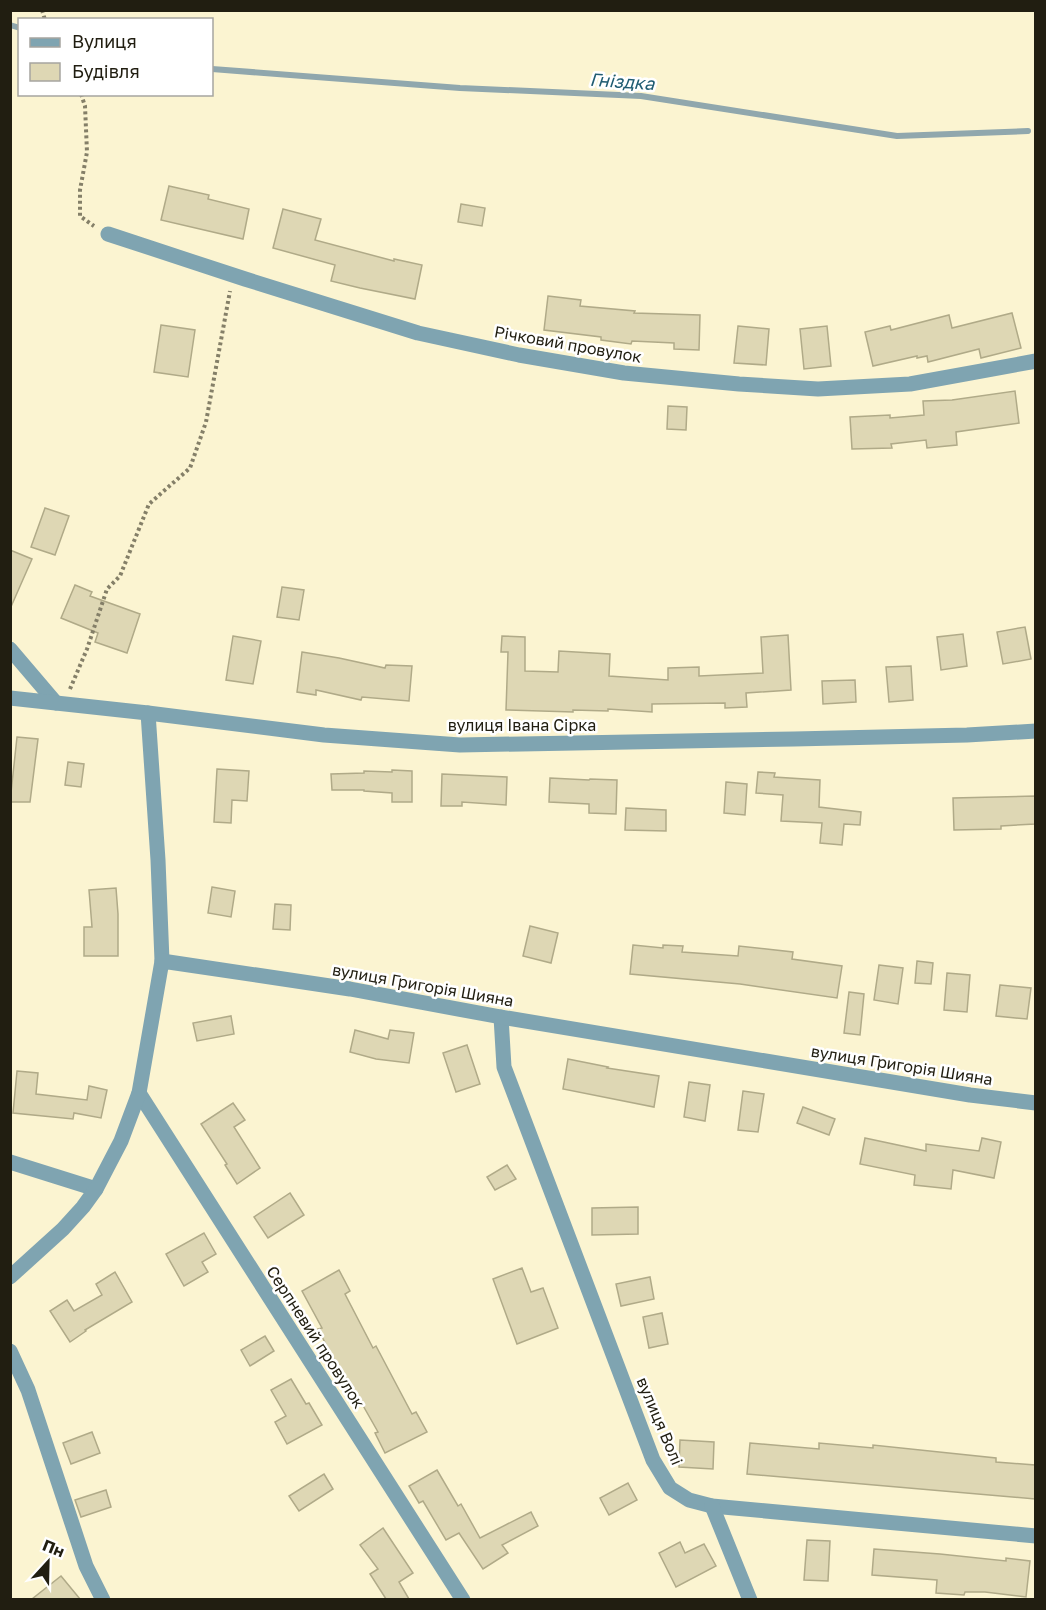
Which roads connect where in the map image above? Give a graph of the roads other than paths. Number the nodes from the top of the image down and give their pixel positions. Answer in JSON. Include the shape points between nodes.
{"nodes":[{"id":1,"x":108,"y":234,"type":"road end"},
{"id":2,"x":1035,"y":361,"type":"edge"},
{"id":3,"x":10,"y":649,"type":"edge"},
{"id":4,"x":10,"y":698,"type":"edge"},
{"id":5,"x":60,"y":703,"type":"junction"},
{"id":6,"x":148,"y":713,"type":"junction"},
{"id":7,"x":1035,"y":731,"type":"edge"},
{"id":8,"x":162,"y":961,"type":"junction"},
{"id":9,"x":501,"y":1017,"type":"junction"},
{"id":10,"x":139,"y":1093,"type":"junction"},
{"id":11,"x":1035,"y":1103,"type":"edge"},
{"id":12,"x":10,"y":1162,"type":"edge"},
{"id":13,"x":96,"y":1189,"type":"junction"},
{"id":14,"x":10,"y":1277,"type":"edge"},
{"id":15,"x":10,"y":1351,"type":"edge"},
{"id":16,"x":712,"y":1506,"type":"junction"},
{"id":17,"x":1035,"y":1536,"type":"edge"},
{"id":18,"x":103,"y":1599,"type":"edge"},
{"id":19,"x":463,"y":1599,"type":"edge"},
{"id":20,"x":750,"y":1599,"type":"edge"}],
"edges":[{"from":1,"to":2,"type":"street","name":"Річковий провулок","via":[[418,333],[519,356],[624,373],[818,389],[910,384]]},
{"from":3,"to":5,"type":"street"},
{"from":4,"to":5,"type":"street","name":"вулиця Івана Сірка"},
{"from":5,"to":6,"type":"street","name":"вулиця Івана Сірка"},
{"from":6,"to":7,"type":"street","name":"вулиця Івана Сірка","via":[[324,735],[460,745]]},
{"from":6,"to":8,"type":"street"},
{"from":8,"to":9,"type":"street","name":"вулиця Григорія Шияна","via":[[350,989]]},
{"from":8,"to":10,"type":"street"},
{"from":9,"to":11,"type":"street","name":"вулиця Григорія Шияна"},
{"from":9,"to":16,"type":"street","name":"вулиця Волі","via":[[504,1067],[653,1460],[670,1488],[688,1500]]},
{"from":10,"to":13,"type":"street","via":[[121,1141]]},
{"from":10,"to":19,"type":"street","name":"Серпневий провулок"},
{"from":12,"to":13,"type":"street"},
{"from":13,"to":14,"type":"street","via":[[63,1229]]},
{"from":15,"to":18,"type":"street","via":[[28,1390],[86,1566]]},
{"from":16,"to":17,"type":"street","name":"вулиця Волі"},
{"from":16,"to":20,"type":"street"}]}
